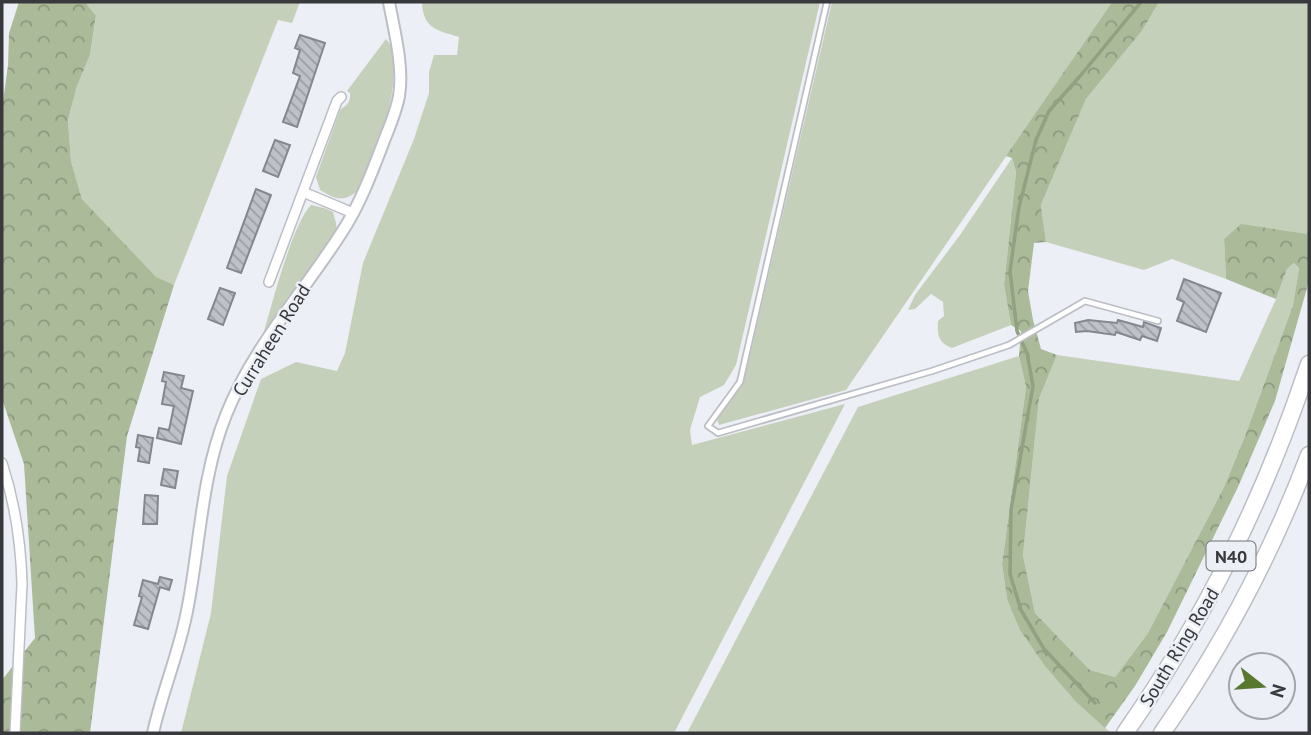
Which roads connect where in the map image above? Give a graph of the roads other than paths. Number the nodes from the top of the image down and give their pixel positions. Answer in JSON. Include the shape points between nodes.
{"nodes":[{"id":1,"x":389,"y":2,"type":"edge"},
{"id":2,"x":827,"y":2,"type":"edge"},
{"id":3,"x":341,"y":97,"type":"dead end"},
{"id":4,"x":303,"y":192,"type":"junction"},
{"id":5,"x":352,"y":213,"type":"junction"},
{"id":6,"x":269,"y":282,"type":"dead end"},
{"id":7,"x":1158,"y":321,"type":"dead end"},
{"id":8,"x":1309,"y":364,"type":"edge"},
{"id":9,"x":1309,"y":455,"type":"edge"},
{"id":10,"x":2,"y":463,"type":"edge"},
{"id":11,"x":15,"y":733,"type":"edge"},
{"id":12,"x":153,"y":733,"type":"edge"},
{"id":13,"x":1125,"y":733,"type":"edge"},
{"id":14,"x":1162,"y":733,"type":"edge"}],
"edges":[{"from":1,"to":5,"type":"street","name":"Curraheen Road","via":[[399,96]]},
{"from":2,"to":7,"type":"lane","via":[[740,382],[708,426],[718,433],[932,371],[1009,345],[1085,301]]},
{"from":3,"to":4,"type":"street"},
{"from":4,"to":5,"type":"street"},
{"from":4,"to":6,"type":"street"},
{"from":5,"to":12,"type":"street","name":"Curraheen Road","via":[[255,358],[225,416],[207,480],[183,630]]},
{"from":8,"to":13,"type":"highway","name":"South Ring Road","number":"N40","via":[[1285,434],[1238,543],[1195,625]]},
{"from":9,"to":14,"type":"highway","name":"South Ring Road","number":"N40","via":[[1244,599]]},
{"from":10,"to":11,"type":"street","via":[[17,519],[22,564]]}]}
